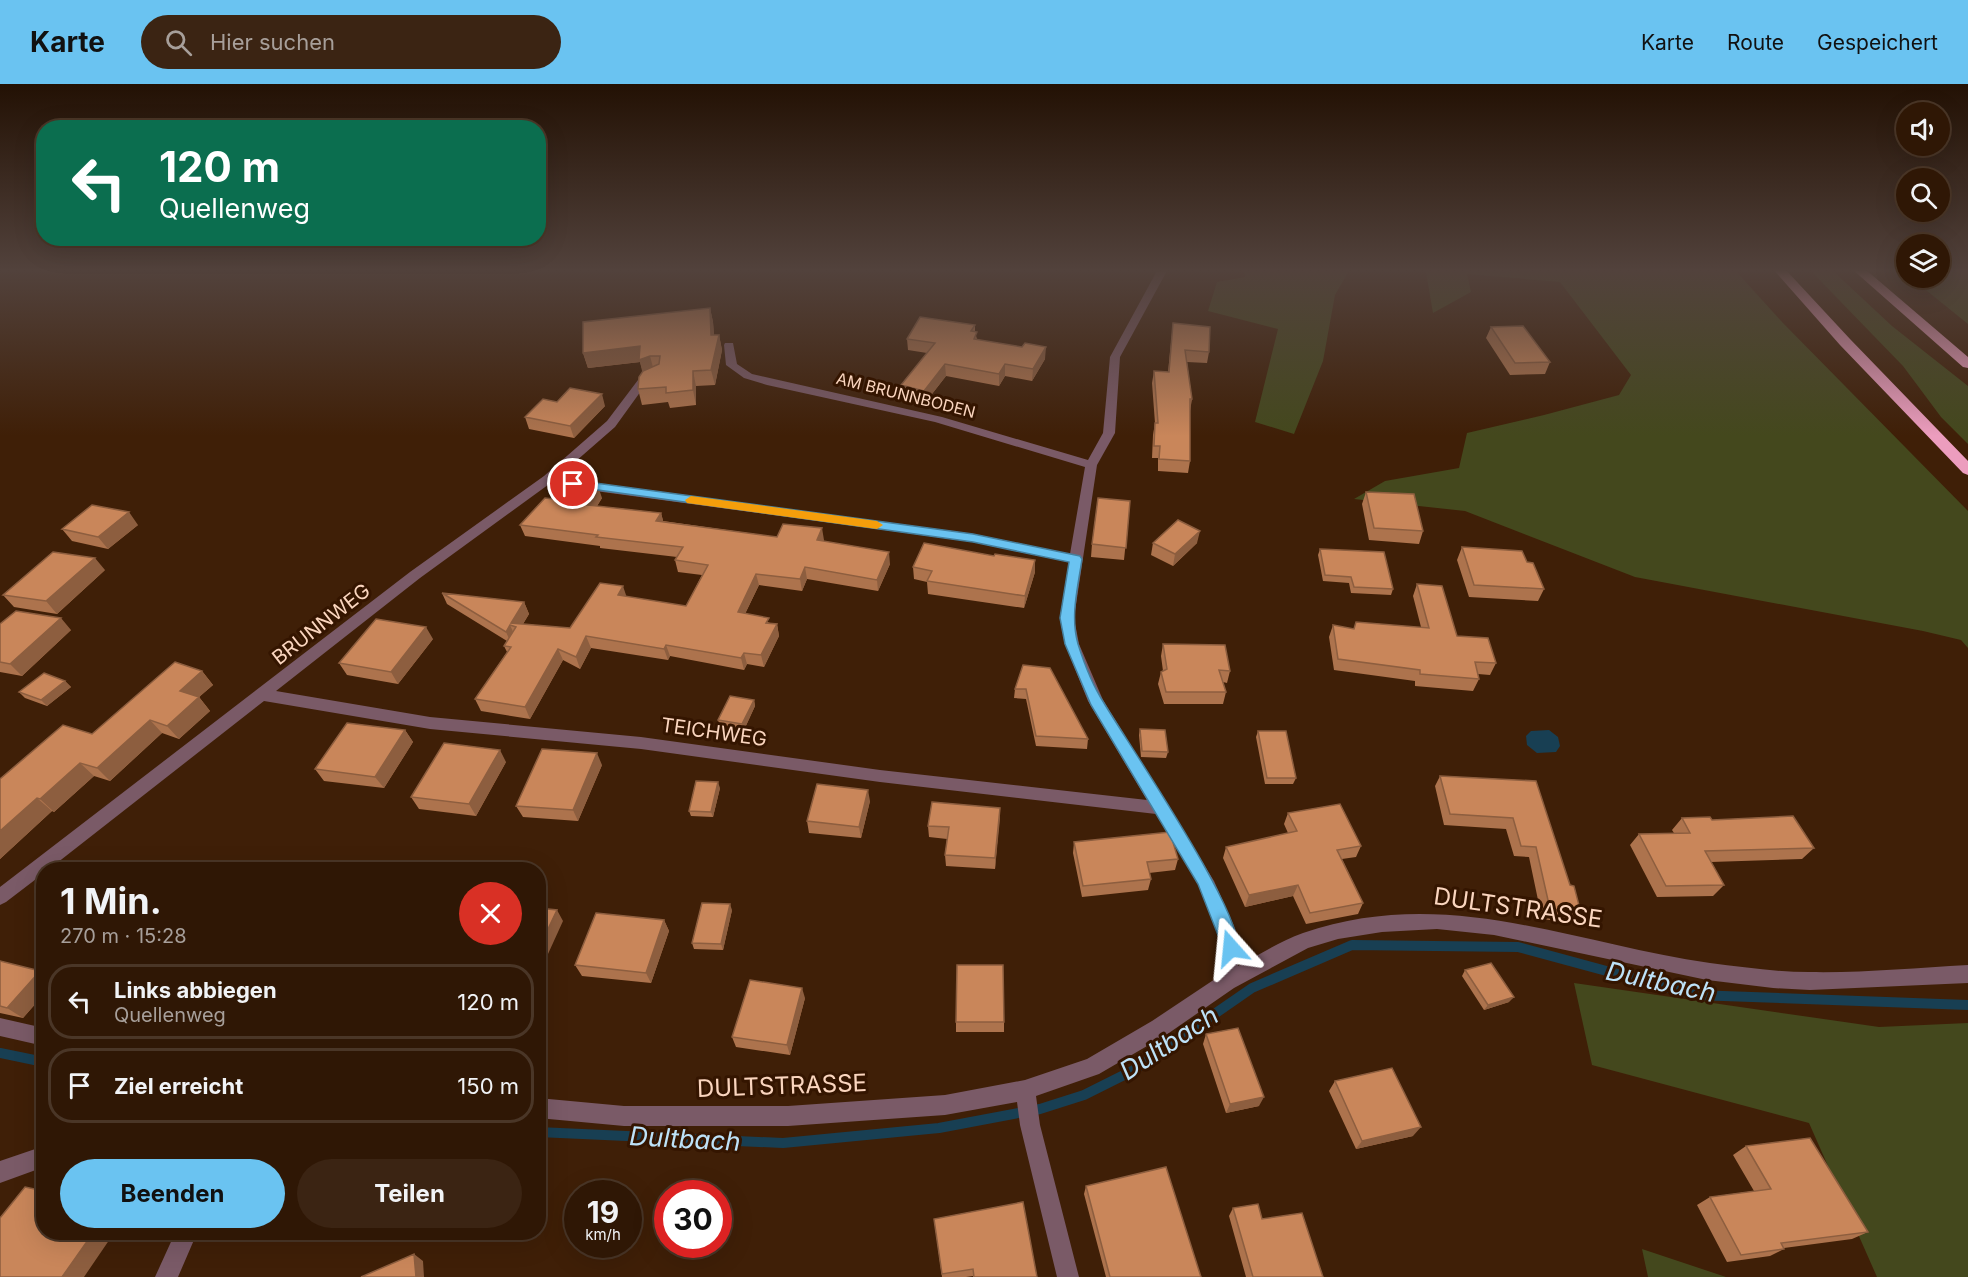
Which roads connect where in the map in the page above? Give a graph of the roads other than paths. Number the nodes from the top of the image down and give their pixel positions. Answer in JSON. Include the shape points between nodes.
{"nodes":[{"id":1,"x":1133,"y":325,"type":"edge"},
{"id":2,"x":1829,"y":325,"type":"edge"},
{"id":3,"x":1922,"y":325,"type":"edge"},
{"id":4,"x":729,"y":345,"type":"dead end"},
{"id":5,"x":1968,"y":364,"type":"edge"},
{"id":6,"x":658,"y":375,"type":"edge"},
{"id":7,"x":1091,"y":465,"type":"junction"},
{"id":8,"x":1968,"y":470,"type":"edge"},
{"id":9,"x":573,"y":484,"type":"edge"},
{"id":10,"x":1076,"y":559,"type":"junction"},
{"id":11,"x":263,"y":696,"type":"junction"},
{"id":12,"x":1160,"y":808,"type":"junction"},
{"id":13,"x":46,"y":862,"type":"edge"},
{"id":14,"x":36,"y":869,"type":"edge"},
{"id":15,"x":0,"y":897,"type":"edge"},
{"id":16,"x":1968,"y":974,"type":"edge"},
{"id":17,"x":1227,"y":982,"type":"junction"},
{"id":18,"x":0,"y":1027,"type":"edge"},
{"id":19,"x":36,"y":1035,"type":"edge"},
{"id":20,"x":1025,"y":1096,"type":"junction"},
{"id":21,"x":546,"y":1109,"type":"edge"},
{"id":22,"x":36,"y":1159,"type":"edge"},
{"id":23,"x":0,"y":1172,"type":"edge"},
{"id":24,"x":183,"y":1240,"type":"edge"},
{"id":25,"x":166,"y":1277,"type":"edge"},
{"id":26,"x":1068,"y":1277,"type":"edge"}],
"edges":[{"from":1,"to":7,"type":"street","via":[[1115,357],[1109,433]]},
{"from":2,"to":8,"type":"highway"},
{"from":3,"to":5,"type":"highway"},
{"from":4,"to":7,"type":"street","name":"AM BRUNNBODEN","via":[[732,365],[748,376],[938,419]]},
{"from":6,"to":11,"type":"street","name":"BRUNNWEG","via":[[642,382],[611,424],[548,479],[415,576]]},
{"from":7,"to":10,"type":"street"},
{"from":9,"to":10,"type":"street","via":[[973,538]]},
{"from":10,"to":12,"type":"street","via":[[1067,618],[1072,644],[1095,701]]},
{"from":11,"to":12,"type":"street","name":"TEICHWEG","via":[[430,723],[641,743],[880,776]]},
{"from":11,"to":13,"type":"street","name":"BRUNNWEG"},
{"from":12,"to":17,"type":"street","via":[[1205,881],[1228,933],[1231,948]]},
{"from":14,"to":15,"type":"street","name":"BRUNNWEG"},
{"from":16,"to":17,"type":"street","name":"DULTSTRASSE","via":[[1810,981],[1773,978],[1707,971],[1504,929],[1414,921],[1338,931],[1304,941]]},
{"from":17,"to":20,"type":"street","name":"DULTSTRASSE","via":[[1092,1067]]},
{"from":18,"to":19,"type":"street"},
{"from":20,"to":21,"type":"street","name":"DULTSTRASSE","via":[[788,1116],[624,1116]]},
{"from":20,"to":26,"type":"street"},
{"from":22,"to":23,"type":"street"},
{"from":24,"to":25,"type":"street"}]}
